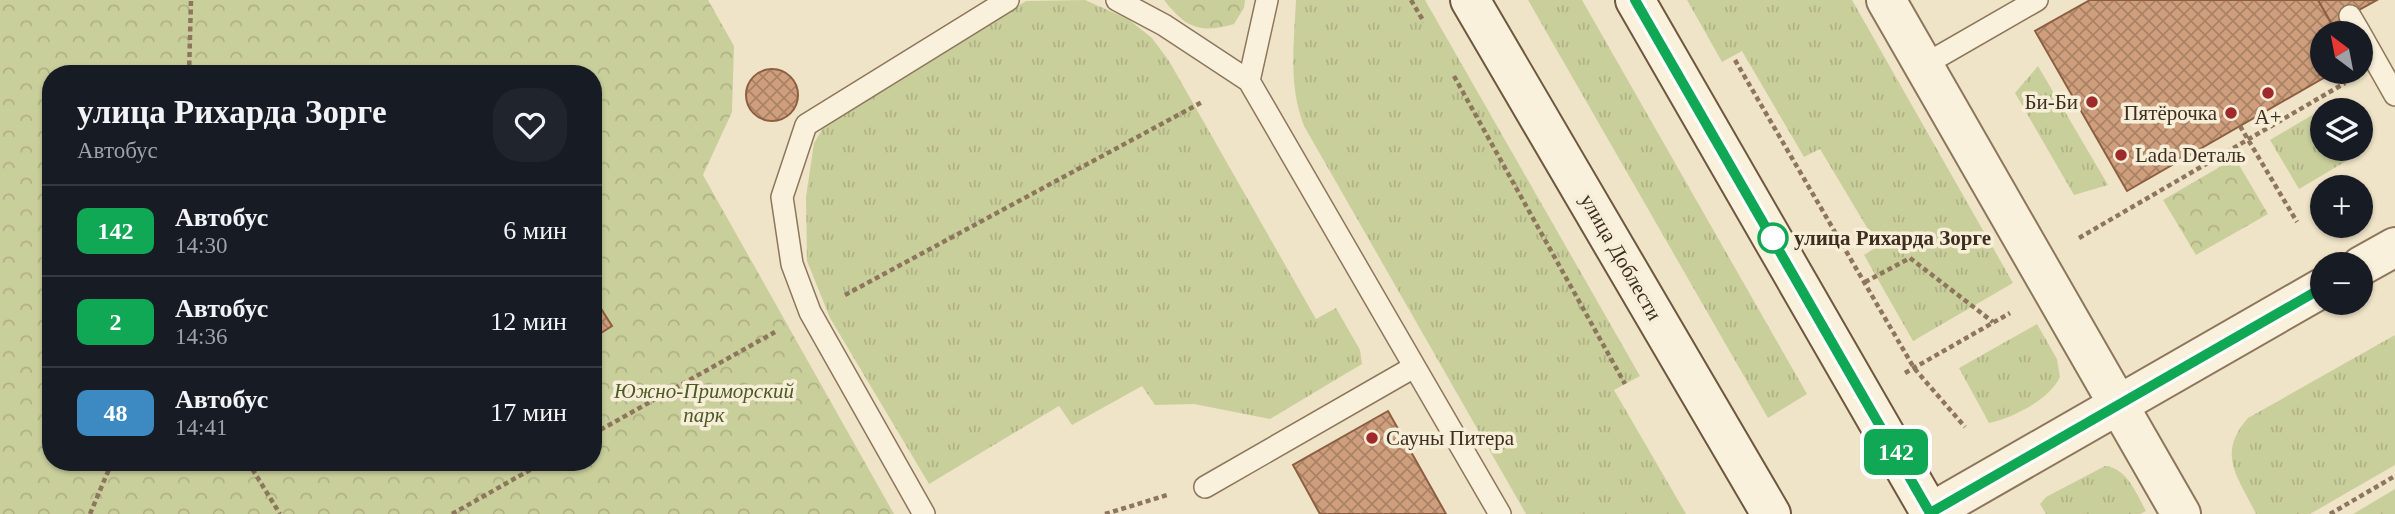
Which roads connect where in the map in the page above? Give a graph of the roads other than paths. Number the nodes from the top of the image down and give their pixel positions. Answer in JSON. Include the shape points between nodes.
{"nodes":[{"id":1,"x":1008,"y":0,"type":"edge"},
{"id":2,"x":1117,"y":0,"type":"edge"},
{"id":3,"x":1267,"y":0,"type":"edge"},
{"id":4,"x":1470,"y":0,"type":"edge"},
{"id":5,"x":1635,"y":0,"type":"edge"},
{"id":6,"x":1886,"y":0,"type":"edge"},
{"id":7,"x":2037,"y":0,"type":"edge"},
{"id":8,"x":2373,"y":55,"type":"edge"},
{"id":9,"x":1924,"y":65,"type":"junction"},
{"id":10,"x":1249,"y":82,"type":"junction"},
{"id":11,"x":2395,"y":95,"type":"edge"},
{"id":12,"x":2395,"y":247,"type":"edge"},
{"id":13,"x":2373,"y":259,"type":"edge"},
{"id":14,"x":2310,"y":295,"type":"edge"},
{"id":15,"x":1414,"y":367,"type":"junction"},
{"id":16,"x":2119,"y":405,"type":"junction"},
{"id":17,"x":1205,"y":487,"type":"road end"},
{"id":18,"x":924,"y":514,"type":"edge"},
{"id":19,"x":1500,"y":514,"type":"edge"},
{"id":20,"x":1771,"y":514,"type":"edge"},
{"id":21,"x":1930,"y":514,"type":"edge"},
{"id":22,"x":2181,"y":514,"type":"edge"}],
"edges":[{"from":1,"to":18,"type":"lane","via":[[806,125],[782,197],[792,264],[810,312]]},
{"from":2,"to":10,"type":"lane","via":[[1164,25]]},
{"from":3,"to":10,"type":"lane"},
{"from":4,"to":20,"type":"main road","name":"улица Доблести"},
{"from":5,"to":21,"type":"main road"},
{"from":6,"to":9,"type":"main road"},
{"from":7,"to":9,"type":"lane"},
{"from":8,"to":11,"type":"lane"},
{"from":9,"to":16,"type":"main road"},
{"from":10,"to":15,"type":"lane"},
{"from":12,"to":13,"type":"main road"},
{"from":14,"to":16,"type":"main road"},
{"from":15,"to":17,"type":"lane"},
{"from":15,"to":19,"type":"lane"},
{"from":16,"to":21,"type":"main road"},
{"from":16,"to":22,"type":"main road"}]}
